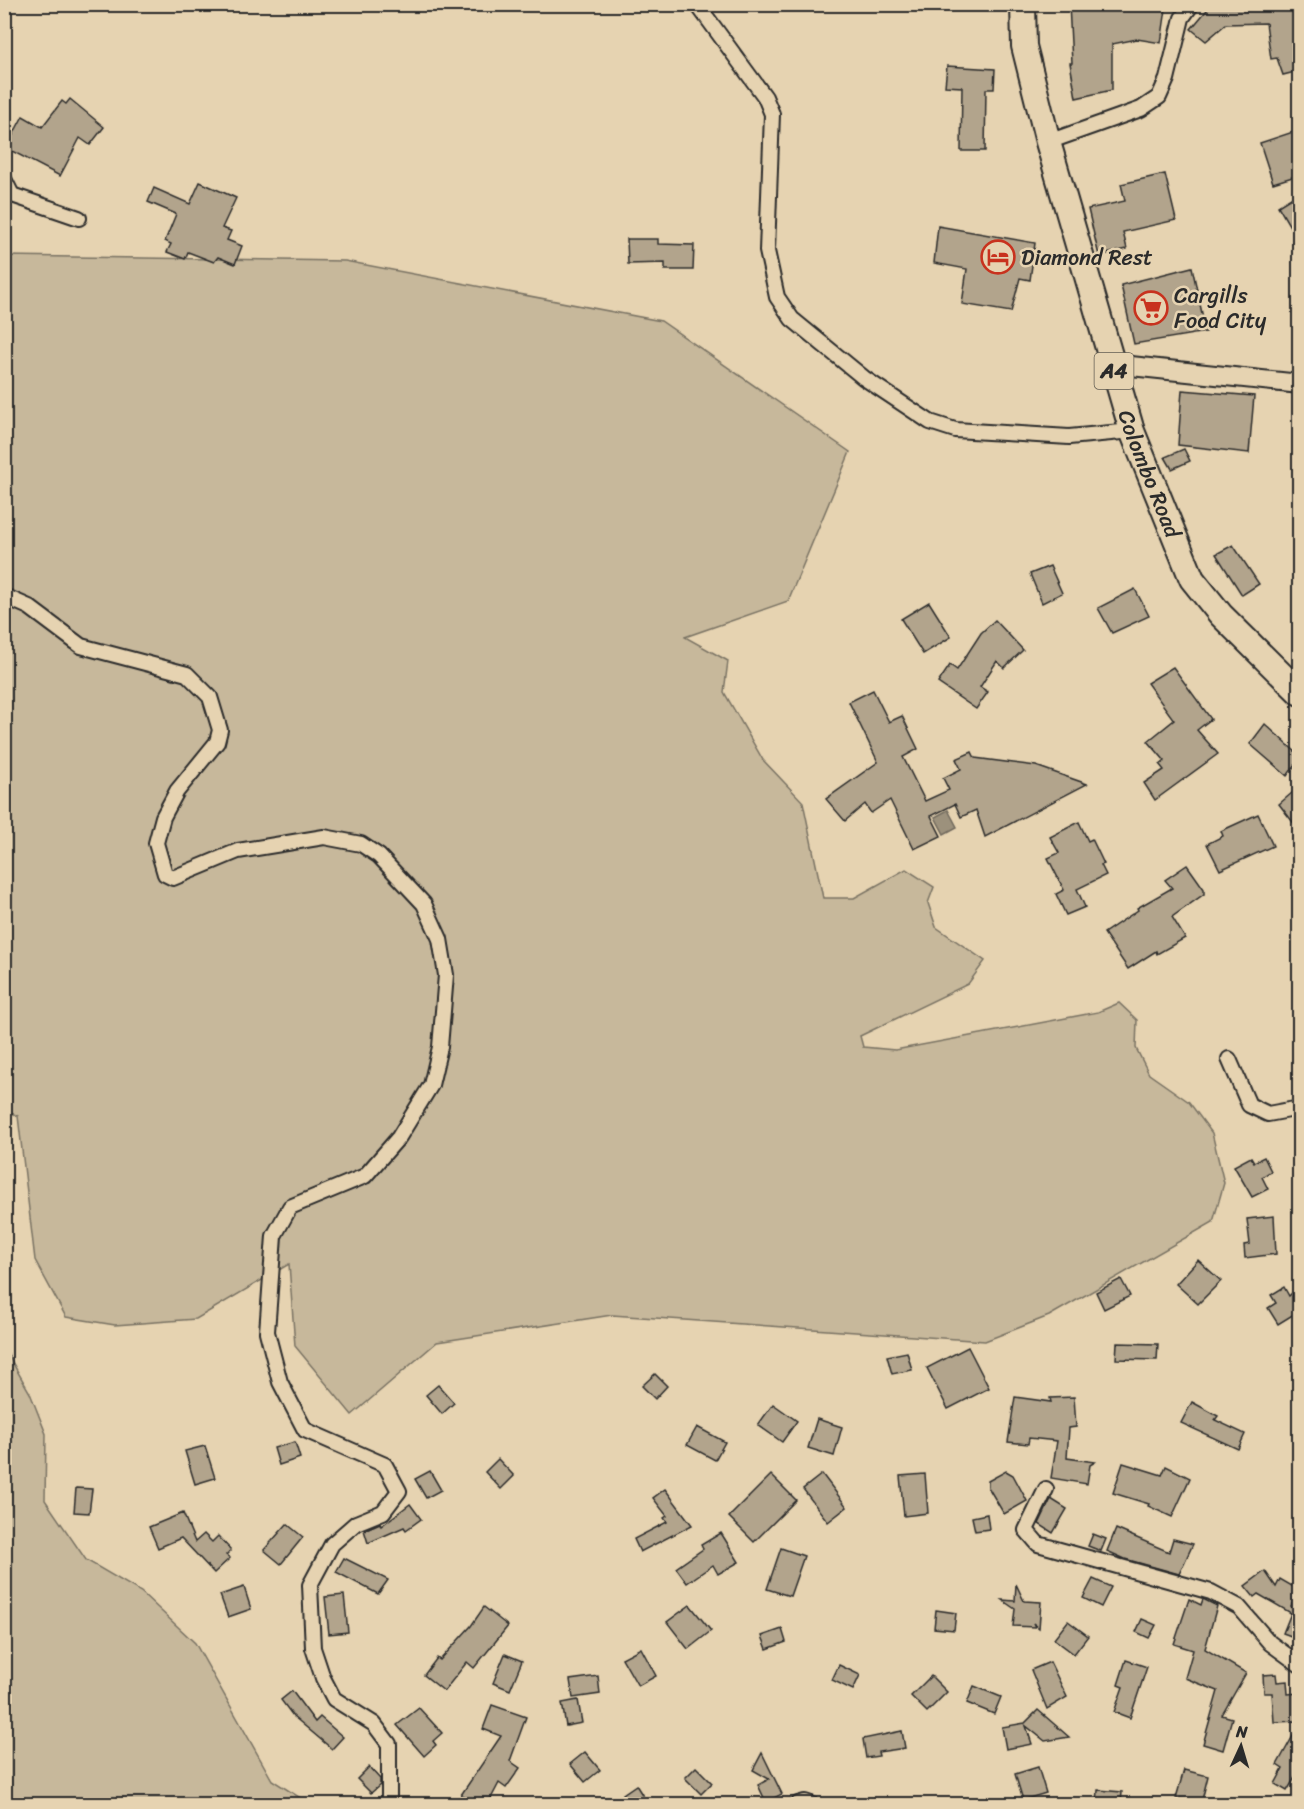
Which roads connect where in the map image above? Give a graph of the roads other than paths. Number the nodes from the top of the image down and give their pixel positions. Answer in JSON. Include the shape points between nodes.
{"nodes":[{"id":1,"x":697,"y":4,"type":"edge"},
{"id":2,"x":1023,"y":4,"type":"edge"},
{"id":3,"x":1192,"y":4,"type":"edge"},
{"id":4,"x":1048,"y":142,"type":"junction"},
{"id":5,"x":4,"y":179,"type":"edge"},
{"id":6,"x":79,"y":218,"type":"dead end"},
{"id":7,"x":1112,"y":364,"type":"junction"},
{"id":8,"x":1299,"y":384,"type":"edge"},
{"id":9,"x":1132,"y":431,"type":"junction"},
{"id":10,"x":4,"y":596,"type":"edge"},
{"id":11,"x":1299,"y":693,"type":"edge"},
{"id":12,"x":1229,"y":1059,"type":"dead end"},
{"id":13,"x":1299,"y":1108,"type":"edge"},
{"id":14,"x":1046,"y":1489,"type":"dead end"},
{"id":15,"x":1299,"y":1665,"type":"edge"},
{"id":16,"x":389,"y":1804,"type":"edge"},
{"id":17,"x":798,"y":1804,"type":"edge"},
{"id":18,"x":811,"y":1804,"type":"edge"}],
"edges":[{"from":1,"to":9,"type":"street","via":[[765,97],[772,114],[766,251],[777,297],[792,319],[864,378],[930,422],[947,428],[1069,437]]},
{"from":2,"to":4,"type":"highway","name":"Colombo Road","number":"A4","via":[[1024,46]]},
{"from":3,"to":4,"type":"street","via":[[1182,18],[1159,97],[1142,109]]},
{"from":4,"to":7,"type":"highway","name":"Colombo Road","number":"A4"},
{"from":5,"to":6,"type":"street","via":[[12,195]]},
{"from":7,"to":8,"type":"street"},
{"from":7,"to":9,"type":"highway","name":"Colombo Road","number":"A4"},
{"from":9,"to":11,"type":"highway","name":"Colombo Road","number":"A4","via":[[1192,579],[1221,615]]},
{"from":10,"to":16,"type":"street","via":[[29,607],[81,646],[188,674],[210,698],[219,730],[217,742],[177,791],[163,817],[156,843],[165,874],[173,878],[238,851],[324,837],[361,844],[380,856],[424,904],[440,939],[446,975],[440,1047],[431,1085],[399,1137],[365,1176],[290,1207],[274,1236],[267,1332],[280,1382],[305,1430],[386,1465],[399,1491],[383,1512],[356,1523],[332,1544],[310,1585],[313,1648],[323,1678],[334,1699],[374,1724],[389,1744]]},
{"from":12,"to":13,"type":"street","via":[[1249,1105],[1268,1114]]},
{"from":14,"to":15,"type":"street","via":[[1026,1530],[1038,1544],[1211,1592],[1239,1606],[1270,1643]]},
{"from":17,"to":18,"type":"street"}]}
